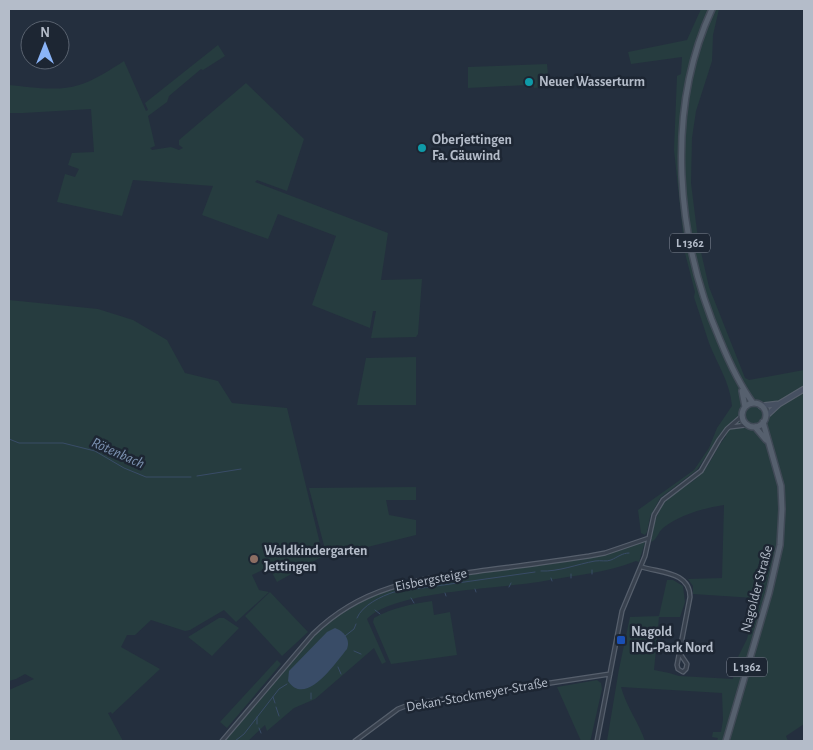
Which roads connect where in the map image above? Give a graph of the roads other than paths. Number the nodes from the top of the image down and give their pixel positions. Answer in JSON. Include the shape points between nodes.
{"nodes":[{"id":1,"x":712,"y":9,"type":"edge"},
{"id":2,"x":742,"y":388,"type":"junction"},
{"id":3,"x":804,"y":389,"type":"edge"},
{"id":4,"x":753,"y":403,"type":"junction"},
{"id":5,"x":779,"y":404,"type":"junction"},
{"id":6,"x":761,"y":406,"type":"junction"},
{"id":7,"x":745,"y":407,"type":"junction"},
{"id":8,"x":742,"y":416,"type":"junction"},
{"id":9,"x":766,"y":416,"type":"junction"},
{"id":10,"x":763,"y":422,"type":"junction"},
{"id":11,"x":746,"y":425,"type":"junction"},
{"id":12,"x":730,"y":427,"type":"junction"},
{"id":13,"x":755,"y":427,"type":"junction"},
{"id":14,"x":767,"y":440,"type":"junction"},
{"id":15,"x":649,"y":538,"type":"junction"},
{"id":16,"x":642,"y":567,"type":"junction"},
{"id":17,"x":679,"y":652,"type":"junction"},
{"id":18,"x":610,"y":674,"type":"junction"},
{"id":19,"x":222,"y":741,"type":"edge"},
{"id":20,"x":355,"y":741,"type":"edge"},
{"id":21,"x":597,"y":741,"type":"edge"},
{"id":22,"x":726,"y":741,"type":"edge"}],
"edges":[{"from":1,"to":2,"type":"main road","number":"L 1362","via":[[696,53],[688,89],[682,164],[688,229],[701,290]]},
{"from":2,"to":4,"type":"main road","number":"L 1362"},
{"from":2,"to":7,"type":"main road","number":"L 1362"},
{"from":3,"to":5,"type":"street"},
{"from":4,"to":6,"type":"main road"},
{"from":4,"to":7,"type":"main road"},
{"from":5,"to":6,"type":"street"},
{"from":5,"to":9,"type":"street"},
{"from":6,"to":9,"type":"main road"},
{"from":7,"to":8,"type":"main road"},
{"from":8,"to":11,"type":"main road"},
{"from":8,"to":12,"type":"street"},
{"from":9,"to":10,"type":"main road"},
{"from":10,"to":13,"type":"main road"},
{"from":10,"to":14,"type":"main road","name":"Nagolder Straße","number":"L 1362"},
{"from":11,"to":12,"type":"street"},
{"from":11,"to":13,"type":"main road"},
{"from":12,"to":15,"type":"street","via":[[701,470],[663,500],[654,515]]},
{"from":13,"to":14,"type":"main road","name":"Nagolder Straße","number":"L 1362"},
{"from":14,"to":22,"type":"main road","name":"Nagolder Straße","number":"L 1362","via":[[782,497],[780,545]]},
{"from":15,"to":16,"type":"street"},
{"from":15,"to":19,"type":"street","name":"Eisbergsteige","via":[[590,556],[418,580],[380,590],[356,601],[313,634]]},
{"from":16,"to":17,"type":"street","via":[[676,576],[689,586],[690,597]]},
{"from":16,"to":18,"type":"street","via":[[622,611]]},
{"from":17,"to":17,"type":"street","via":[[677,665],[683,672],[687,664]]},
{"from":18,"to":20,"type":"street","name":"Dekan-Stockmeyer-Straße","via":[[411,704],[398,709]]},
{"from":18,"to":21,"type":"street"}]}
